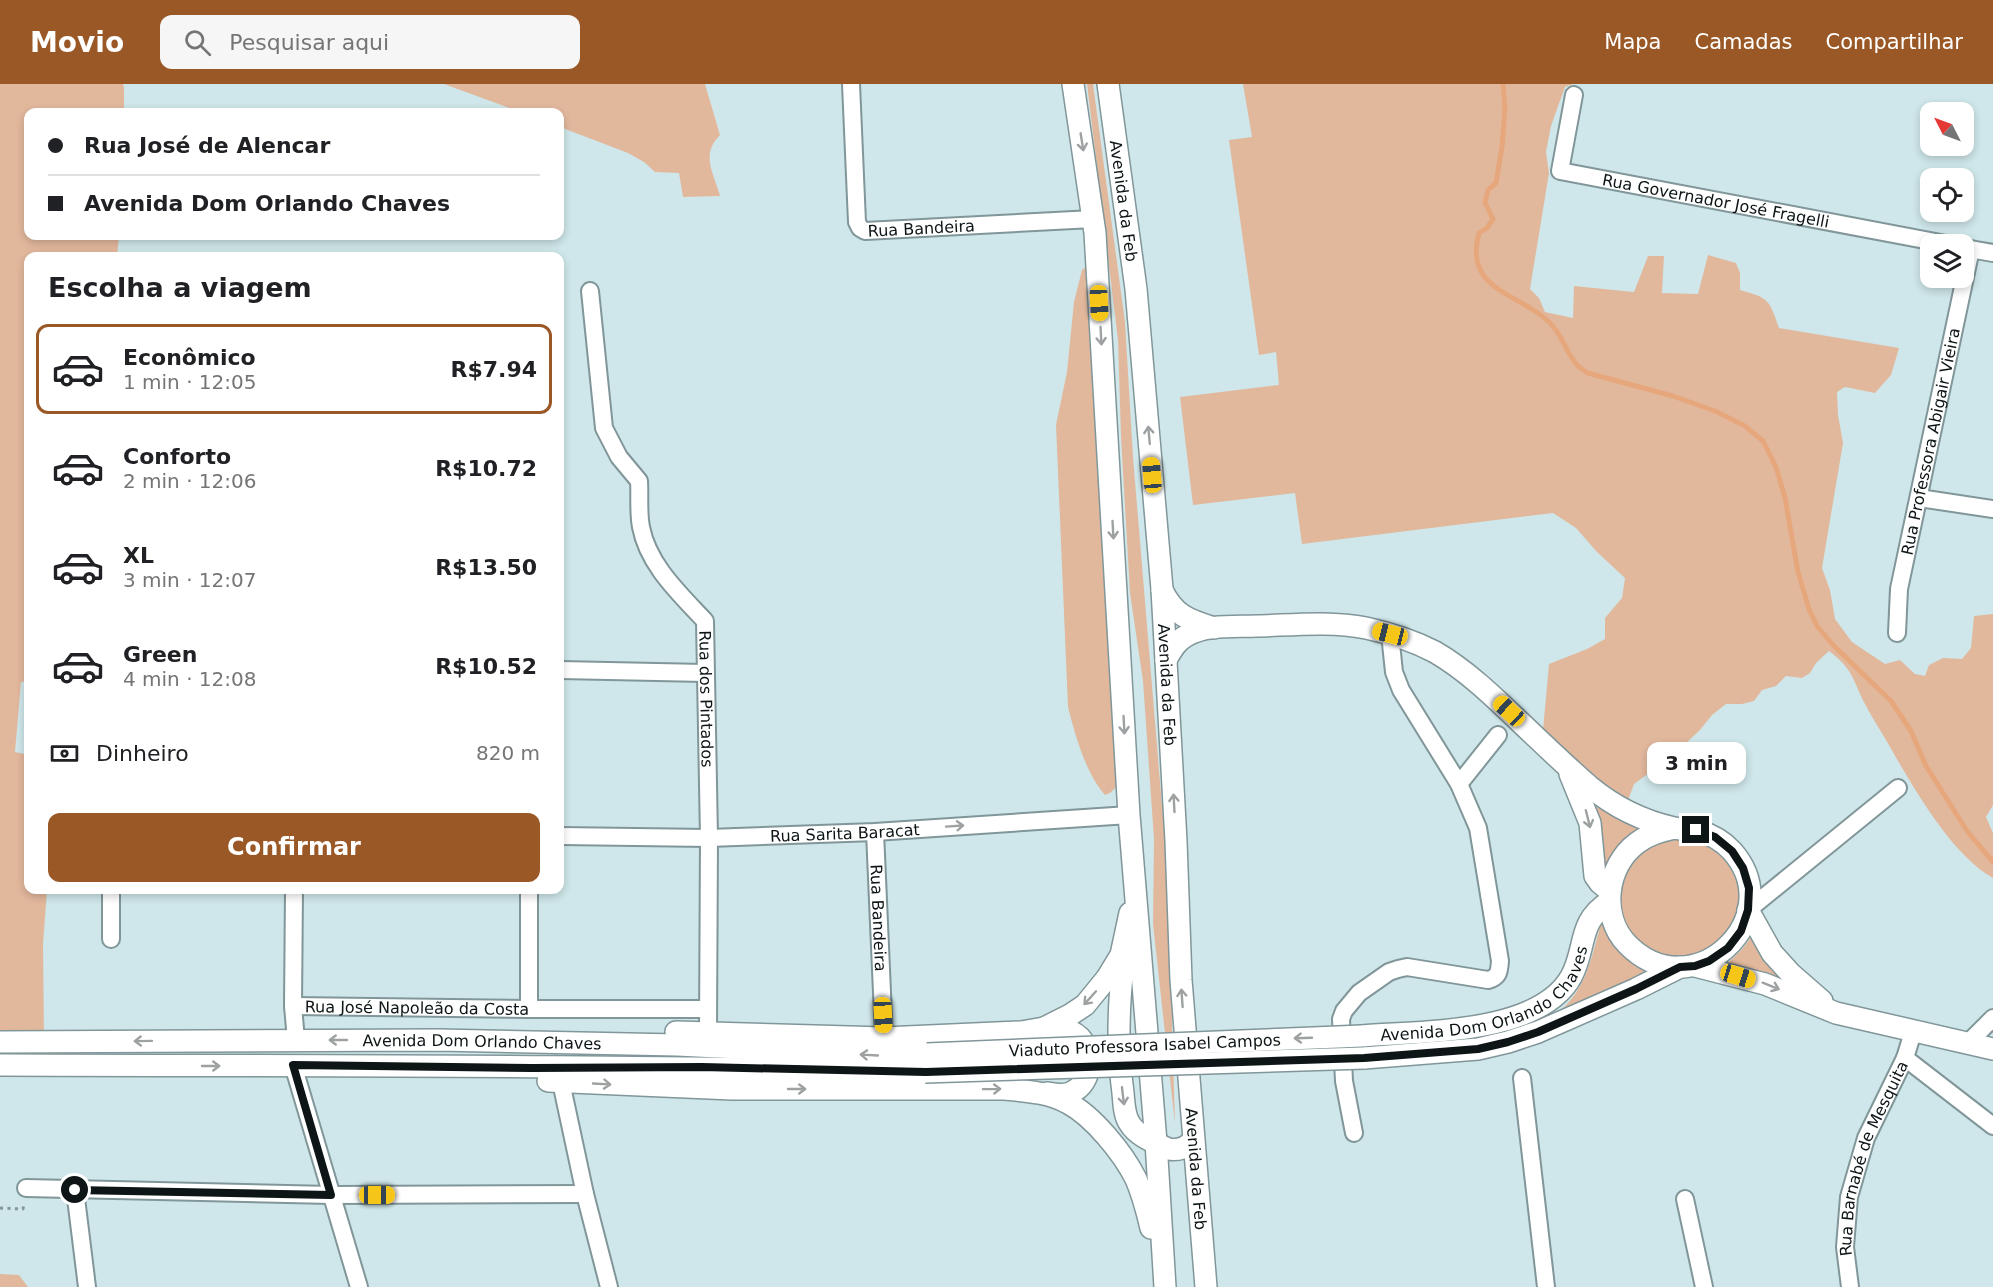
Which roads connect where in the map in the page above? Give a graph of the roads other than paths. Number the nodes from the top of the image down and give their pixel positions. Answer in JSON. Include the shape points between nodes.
{"nodes":[{"id":1,"x":851,"y":84,"type":"edge"},
{"id":2,"x":1073,"y":84,"type":"edge"},
{"id":3,"x":1108,"y":84,"type":"edge"},
{"id":4,"x":1574,"y":95,"type":"dead end"},
{"id":5,"x":1093,"y":219,"type":"junction"},
{"id":6,"x":1920,"y":239,"type":"edge"},
{"id":7,"x":1974,"y":250,"type":"edge"},
{"id":8,"x":1993,"y":253,"type":"edge"},
{"id":9,"x":1959,"y":288,"type":"edge"},
{"id":10,"x":590,"y":291,"type":"dead end"},
{"id":11,"x":1919,"y":498,"type":"junction"},
{"id":12,"x":1993,"y":509,"type":"edge"},
{"id":13,"x":1162,"y":589,"type":"junction"},
{"id":14,"x":1215,"y":628,"type":"junction"},
{"id":15,"x":1897,"y":633,"type":"dead end"},
{"id":16,"x":1390,"y":634,"type":"junction"},
{"id":17,"x":1166,"y":660,"type":"junction"},
{"id":18,"x":564,"y":670,"type":"edge"},
{"id":19,"x":705,"y":673,"type":"junction"},
{"id":20,"x":1498,"y":735,"type":"dead end"},
{"id":21,"x":1566,"y":765,"type":"junction"},
{"id":22,"x":1459,"y":784,"type":"junction"},
{"id":23,"x":1898,"y":788,"type":"dead end"},
{"id":24,"x":1130,"y":815,"type":"junction"},
{"id":25,"x":1675,"y":828,"type":"junction"},
{"id":26,"x":875,"y":832,"type":"junction"},
{"id":27,"x":564,"y":836,"type":"edge"},
{"id":28,"x":709,"y":838,"type":"junction"},
{"id":29,"x":1134,"y":888,"type":"junction"},
{"id":30,"x":111,"y":894,"type":"edge"},
{"id":31,"x":294,"y":894,"type":"edge"},
{"id":32,"x":529,"y":894,"type":"edge"},
{"id":33,"x":1609,"y":896,"type":"junction"},
{"id":34,"x":1748,"y":910,"type":"junction"},
{"id":35,"x":1127,"y":933,"type":"junction"},
{"id":36,"x":111,"y":939,"type":"dead end"},
{"id":37,"x":1688,"y":966,"type":"junction"},
{"id":38,"x":293,"y":1006,"type":"junction"},
{"id":39,"x":529,"y":1009,"type":"junction"},
{"id":40,"x":708,"y":1009,"type":"junction"},
{"id":41,"x":1836,"y":1013,"type":"junction"},
{"id":42,"x":1993,"y":1018,"type":"edge"},
{"id":43,"x":1044,"y":1028,"type":"junction"},
{"id":44,"x":708,"y":1032,"type":"junction"},
{"id":45,"x":1913,"y":1032,"type":"junction"},
{"id":46,"x":1362,"y":1036,"type":"joint"},
{"id":47,"x":884,"y":1038,"type":"junction"},
{"id":48,"x":296,"y":1040,"type":"junction"},
{"id":49,"x":439,"y":1040,"type":"junction"},
{"id":50,"x":0,"y":1042,"type":"edge"},
{"id":51,"x":1968,"y":1043,"type":"junction"},
{"id":52,"x":1993,"y":1048,"type":"edge"},
{"id":53,"x":1905,"y":1058,"type":"junction"},
{"id":54,"x":926,"y":1063,"type":"junction"},
{"id":55,"x":0,"y":1065,"type":"edge"},
{"id":56,"x":293,"y":1065,"type":"junction"},
{"id":57,"x":440,"y":1067,"type":"junction"},
{"id":58,"x":1522,"y":1078,"type":"dead end"},
{"id":59,"x":561,"y":1082,"type":"junction"},
{"id":60,"x":1034,"y":1092,"type":"junction"},
{"id":61,"x":1993,"y":1126,"type":"edge"},
{"id":62,"x":1354,"y":1133,"type":"dead end"},
{"id":63,"x":1193,"y":1140,"type":"junction"},
{"id":64,"x":1156,"y":1142,"type":"junction"},
{"id":65,"x":26,"y":1188,"type":"dead end"},
{"id":66,"x":75,"y":1190,"type":"junction"},
{"id":67,"x":585,"y":1194,"type":"junction"},
{"id":68,"x":331,"y":1195,"type":"junction"},
{"id":69,"x":1685,"y":1199,"type":"dead end"},
{"id":70,"x":1165,"y":1286,"type":"edge"},
{"id":71,"x":87,"y":1287,"type":"edge"},
{"id":72,"x":359,"y":1287,"type":"edge"},
{"id":73,"x":609,"y":1287,"type":"edge"},
{"id":74,"x":1206,"y":1287,"type":"edge"},
{"id":75,"x":1546,"y":1287,"type":"edge"},
{"id":76,"x":1704,"y":1287,"type":"edge"},
{"id":77,"x":1850,"y":1287,"type":"edge"}],
"edges":[{"from":1,"to":5,"type":"street","name":"Rua Bandeira","via":[[857,222],[865,231]]},
{"from":2,"to":5,"type":"main road","name":"Avenida da Feb","one_way":true},
{"from":13,"to":3,"type":"main road","name":"Avenida da Feb","one_way":true,"via":[[1136,289]]},
{"from":4,"to":6,"type":"street","name":"Rua Governador José Fragelli","via":[[1560,171]]},
{"from":5,"to":24,"type":"main road","name":"Avenida da Feb","one_way":true},
{"from":7,"to":8,"type":"street"},
{"from":9,"to":11,"type":"street","name":"Rua Professora Abigair Vieira"},
{"from":10,"to":19,"type":"street","name":"Rua dos Pintados","via":[[604,428],[619,457],[639,481],[640,526],[650,556],[705,621]]},
{"from":11,"to":12,"type":"street"},
{"from":11,"to":15,"type":"street","name":"Rua Professora Abigair Vieira","via":[[1899,589]]},
{"from":13,"to":14,"type":"main road","via":[[1178,613]]},
{"from":13,"to":17,"type":"main road","name":"Avenida da Feb"},
{"from":14,"to":16,"type":"main road","name":"Avenida Dom Orlando Chaves","via":[[1326,624]]},
{"from":14,"to":17,"type":"main road","via":[[1185,636]]},
{"from":16,"to":21,"type":"main road","name":"Avenida Dom Orlando Chaves","via":[[1434,652],[1471,678]]},
{"from":16,"to":22,"type":"street","via":[[1401,690]]},
{"from":63,"to":17,"type":"main road","name":"Avenida da Feb","one_way":true,"via":[[1180,980]]},
{"from":18,"to":19,"type":"street"},
{"from":19,"to":28,"type":"street","name":"Rua dos Pintados"},
{"from":20,"to":22,"type":"street"},
{"from":21,"to":25,"type":"main road","name":"Avenida Dom Orlando Chaves","via":[[1617,806]]},
{"from":21,"to":33,"type":"main road","name":"Avenida Dom Orlando Chaves","one_way":true,"via":[[1590,823],[1595,876]]},
{"from":22,"to":62,"type":"street","via":[[1478,828],[1499,973],[1488,980],[1407,967],[1389,972],[1359,993],[1341,1019],[1344,1081]]},
{"from":23,"to":34,"type":"street"},
{"from":26,"to":24,"type":"street","name":"Rua Sarita Baracat","one_way":true},
{"from":24,"to":29,"type":"main road","name":"Avenida da Feb"},
{"from":25,"to":33,"type":"main road","name":"Avenida Dom Orlando Chaves","via":[[1654,833],[1636,844],[1621,860]]},
{"from":25,"to":34,"type":"main road","name":"Avenida Dom Orlando Chaves","via":[[1715,837],[1732,851],[1749,888]]},
{"from":26,"to":28,"type":"street","name":"Rua Sarita Baracat"},
{"from":26,"to":47,"type":"street","name":"Rua Bandeira"},
{"from":27,"to":28,"type":"street","name":"Rua Sarita Baracat"},
{"from":28,"to":40,"type":"street","name":"Rua dos Pintados"},
{"from":29,"to":35,"type":"main road"},
{"from":29,"to":64,"type":"main road","name":"Avenida da Feb"},
{"from":30,"to":36,"type":"street"},
{"from":31,"to":38,"type":"street"},
{"from":32,"to":39,"type":"street","name":"Rua José Napoleão da Costa"},
{"from":33,"to":37,"type":"main road","name":"Avenida Dom Orlando Chaves","via":[[1614,923],[1626,943],[1643,958],[1665,966]]},
{"from":33,"to":46,"type":"main road","name":"Avenida Dom Orlando Chaves","via":[[1587,925],[1577,964],[1566,985],[1549,1001],[1484,1026]]},
{"from":34,"to":37,"type":"main road","name":"Avenida Dom Orlando Chaves","via":[[1741,931],[1728,948],[1709,961]]},
{"from":34,"to":41,"type":"main road","name":"Avenida Dom Orlando Chaves","via":[[1779,962]]},
{"from":35,"to":43,"type":"main road","one_way":true,"via":[[1116,964],[1090,998],[1070,1015]]},
{"from":35,"to":64,"type":"main road","one_way":true,"via":[[1118,1007],[1124,1106],[1134,1130]]},
{"from":37,"to":41,"type":"main road","name":"Avenida Dom Orlando Chaves","one_way":true,"via":[[1765,984]]},
{"from":37,"to":54,"type":"main road","name":"Avenida Dom Orlando Chaves","bridge":true,"via":[[1538,1032],[1478,1049],[1364,1058]]},
{"from":38,"to":39,"type":"street","name":"Rua José Napoleão da Costa"},
{"from":38,"to":48,"type":"street"},
{"from":39,"to":40,"type":"street"},
{"from":40,"to":44,"type":"street","name":"Rua dos Pintados"},
{"from":41,"to":45,"type":"main road","name":"Avenida Dom Orlando Chaves"},
{"from":42,"to":51,"type":"street"},
{"from":43,"to":47,"type":"main road"},
{"from":43,"to":60,"type":"main road","via":[[1073,1033],[1084,1043],[1090,1068],[1082,1085],[1071,1093]]},
{"from":44,"to":47,"type":"main road"},
{"from":44,"to":49,"type":"main road","via":[[526,1029]]},
{"from":45,"to":51,"type":"main road","name":"Avenida Dom Orlando Chaves"},
{"from":45,"to":53,"type":"street","name":"Rua Barnabé de Mesquita"},
{"from":46,"to":54,"type":"main road","name":"Viaduto Professora Isabel Campos","one_way":true,"bridge":true},
{"from":49,"to":48,"type":"main road","name":"Avenida Dom Orlando Chaves","one_way":true},
{"from":48,"to":50,"type":"main road","name":"Avenida Dom Orlando Chaves","one_way":true},
{"from":54,"to":49,"type":"main road","name":"Avenida Dom Orlando Chaves","one_way":true,"via":[[887,1055],[677,1045]]},
{"from":51,"to":52,"type":"main road","name":"Avenida Dom Orlando Chaves"},
{"from":53,"to":61,"type":"street"},
{"from":53,"to":77,"type":"street","name":"Rua Barnabé de Mesquita","via":[[1866,1138],[1849,1197],[1845,1247]]},
{"from":54,"to":57,"type":"main road","name":"Avenida Dom Orlando Chaves"},
{"from":55,"to":56,"type":"main road","name":"Avenida Dom Orlando Chaves","one_way":true},
{"from":56,"to":57,"type":"main road","name":"Avenida Dom Orlando Chaves"},
{"from":56,"to":68,"type":"street"},
{"from":57,"to":59,"type":"main road","via":[[489,1077]]},
{"from":58,"to":75,"type":"street"},
{"from":59,"to":60,"type":"main road","one_way":true,"via":[[732,1089]]},
{"from":59,"to":67,"type":"street"},
{"from":60,"to":70,"type":"main road","via":[[1067,1102],[1084,1114],[1126,1163],[1144,1200]]},
{"from":63,"to":64,"type":"main road","via":[[1174,1150]]},
{"from":63,"to":74,"type":"main road","name":"Avenida da Feb"},
{"from":64,"to":70,"type":"main road","name":"Avenida da Feb"},
{"from":65,"to":66,"type":"street"},
{"from":66,"to":68,"type":"street"},
{"from":66,"to":71,"type":"street"},
{"from":67,"to":68,"type":"street"},
{"from":67,"to":73,"type":"street"},
{"from":68,"to":72,"type":"street"},
{"from":69,"to":76,"type":"street"}]}
